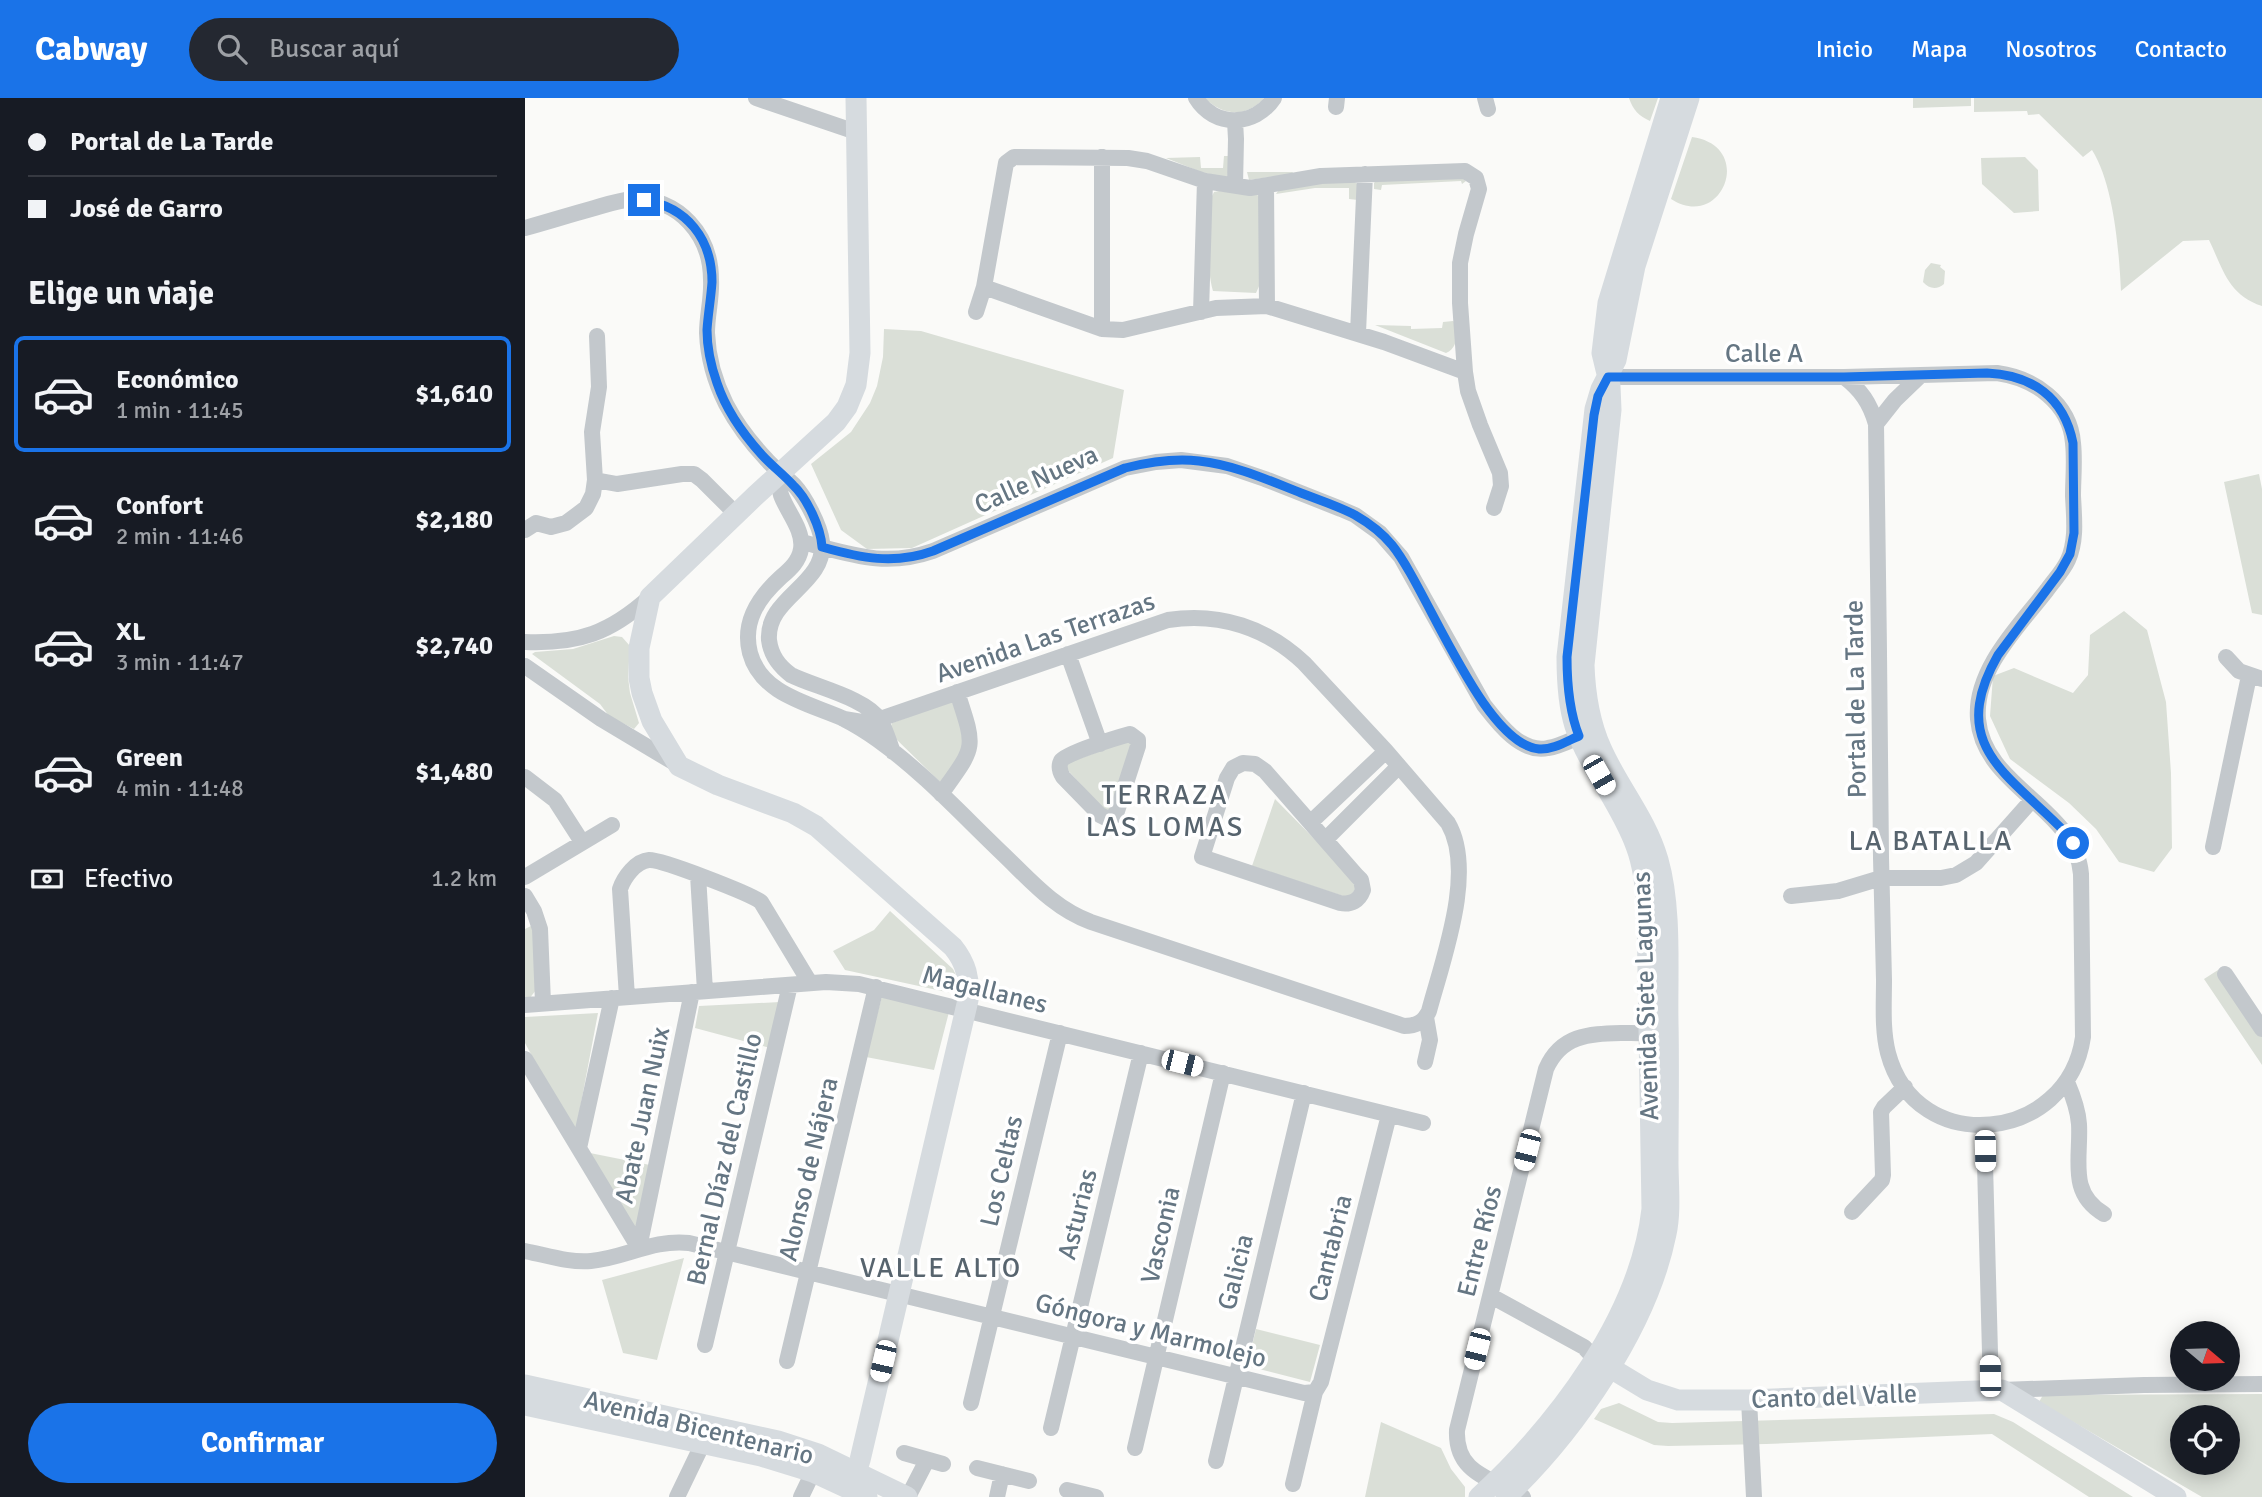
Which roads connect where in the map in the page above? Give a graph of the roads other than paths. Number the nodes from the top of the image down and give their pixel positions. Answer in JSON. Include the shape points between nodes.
{"nodes":[{"id":1,"x":756,"y":98,"type":"edge"},
{"id":2,"x":856,"y":98,"type":"edge"},
{"id":3,"x":1196,"y":98,"type":"edge"},
{"id":4,"x":1274,"y":98,"type":"edge"},
{"id":5,"x":1671,"y":98,"type":"edge"},
{"id":6,"x":1689,"y":98,"type":"edge"},
{"id":7,"x":1235,"y":121,"type":"junction"},
{"id":8,"x":856,"y":132,"type":"junction"},
{"id":9,"x":1102,"y":157,"type":"junction"},
{"id":10,"x":1365,"y":173,"type":"junction"},
{"id":11,"x":1205,"y":181,"type":"junction"},
{"id":12,"x":1235,"y":185,"type":"junction"},
{"id":13,"x":1266,"y":186,"type":"junction"},
{"id":14,"x":525,"y":228,"type":"edge"},
{"id":15,"x":984,"y":287,"type":"junction"},
{"id":16,"x":1267,"y":306,"type":"junction"},
{"id":17,"x":1201,"y":312,"type":"junction"},
{"id":18,"x":976,"y":313,"type":"dead end"},
{"id":19,"x":1102,"y":329,"type":"junction"},
{"id":20,"x":1358,"y":333,"type":"junction"},
{"id":21,"x":597,"y":336,"type":"dead end"},
{"id":22,"x":1465,"y":372,"type":"junction"},
{"id":23,"x":1920,"y":375,"type":"junction"},
{"id":24,"x":1608,"y":377,"type":"junction"},
{"id":25,"x":1844,"y":377,"type":"junction"},
{"id":26,"x":1876,"y":424,"type":"junction"},
{"id":27,"x":779,"y":474,"type":"junction"},
{"id":28,"x":595,"y":480,"type":"junction"},
{"id":29,"x":1494,"y":508,"type":"dead end"},
{"id":30,"x":736,"y":514,"type":"junction"},
{"id":31,"x":525,"y":530,"type":"edge"},
{"id":32,"x":802,"y":542,"type":"junction"},
{"id":33,"x":822,"y":547,"type":"junction"},
{"id":34,"x":650,"y":597,"type":"junction"},
{"id":35,"x":525,"y":642,"type":"edge"},
{"id":36,"x":1068,"y":654,"type":"junction"},
{"id":37,"x":2226,"y":657,"type":"dead end"},
{"id":38,"x":525,"y":666,"type":"edge"},
{"id":39,"x":2256,"y":677,"type":"edge"},
{"id":40,"x":957,"y":692,"type":"junction"},
{"id":41,"x":844,"y":719,"type":"junction"},
{"id":42,"x":880,"y":719,"type":"junction"},
{"id":43,"x":1587,"y":733,"type":"junction"},
{"id":44,"x":1100,"y":744,"type":"junction"},
{"id":45,"x":1386,"y":751,"type":"junction"},
{"id":46,"x":893,"y":752,"type":"junction"},
{"id":47,"x":679,"y":766,"type":"junction"},
{"id":48,"x":1399,"y":766,"type":"junction"},
{"id":49,"x":526,"y":779,"type":"edge"},
{"id":50,"x":941,"y":794,"type":"junction"},
{"id":51,"x":2032,"y":800,"type":"junction"},
{"id":52,"x":1311,"y":822,"type":"junction"},
{"id":53,"x":612,"y":825,"type":"dead end"},
{"id":54,"x":1326,"y":838,"type":"junction"},
{"id":55,"x":582,"y":842,"type":"junction"},
{"id":56,"x":2213,"y":847,"type":"dead end"},
{"id":57,"x":698,"y":875,"type":"junction"},
{"id":58,"x":525,"y":877,"type":"edge"},
{"id":59,"x":1881,"y":877,"type":"junction"},
{"id":60,"x":525,"y":896,"type":"edge"},
{"id":61,"x":1791,"y":896,"type":"dead end"},
{"id":62,"x":2225,"y":974,"type":"dead end"},
{"id":63,"x":810,"y":984,"type":"junction"},
{"id":64,"x":789,"y":985,"type":"junction"},
{"id":65,"x":876,"y":987,"type":"junction"},
{"id":66,"x":698,"y":992,"type":"junction"},
{"id":67,"x":620,"y":998,"type":"junction"},
{"id":68,"x":543,"y":1003,"type":"junction"},
{"id":69,"x":525,"y":1005,"type":"edge"},
{"id":70,"x":966,"y":1009,"type":"junction"},
{"id":71,"x":2256,"y":1011,"type":"edge"},
{"id":72,"x":1426,"y":1017,"type":"junction"},
{"id":73,"x":2262,"y":1029,"type":"edge"},
{"id":74,"x":1060,"y":1033,"type":"junction"},
{"id":75,"x":1659,"y":1036,"type":"junction"},
{"id":76,"x":1141,"y":1053,"type":"junction"},
{"id":77,"x":525,"y":1059,"type":"edge"},
{"id":78,"x":1425,"y":1062,"type":"dead end"},
{"id":79,"x":1223,"y":1073,"type":"junction"},
{"id":80,"x":2067,"y":1082,"type":"junction"},
{"id":81,"x":1905,"y":1087,"type":"junction"},
{"id":82,"x":1304,"y":1093,"type":"junction"},
{"id":83,"x":1388,"y":1115,"type":"junction"},
{"id":84,"x":1423,"y":1123,"type":"dead end"},
{"id":85,"x":1984,"y":1126,"type":"junction"},
{"id":86,"x":579,"y":1148,"type":"junction"},
{"id":87,"x":1852,"y":1212,"type":"dead end"},
{"id":88,"x":2104,"y":1214,"type":"dead end"},
{"id":89,"x":639,"y":1248,"type":"junction"},
{"id":90,"x":525,"y":1251,"type":"edge"},
{"id":91,"x":728,"y":1252,"type":"junction"},
{"id":92,"x":809,"y":1272,"type":"junction"},
{"id":93,"x":899,"y":1294,"type":"junction"},
{"id":94,"x":1490,"y":1296,"type":"junction"},
{"id":95,"x":992,"y":1317,"type":"junction"},
{"id":96,"x":1073,"y":1336,"type":"junction"},
{"id":97,"x":705,"y":1345,"type":"dead end"},
{"id":98,"x":1156,"y":1357,"type":"junction"},
{"id":99,"x":787,"y":1361,"type":"dead end"},
{"id":100,"x":1601,"y":1363,"type":"junction"},
{"id":101,"x":1235,"y":1376,"type":"junction"},
{"id":102,"x":2262,"y":1384,"type":"edge"},
{"id":103,"x":525,"y":1385,"type":"edge"},
{"id":104,"x":1996,"y":1391,"type":"junction"},
{"id":105,"x":1315,"y":1392,"type":"junction"},
{"id":106,"x":1749,"y":1400,"type":"junction"},
{"id":107,"x":971,"y":1403,"type":"dead end"},
{"id":108,"x":525,"y":1405,"type":"edge"},
{"id":109,"x":1051,"y":1428,"type":"dead end"},
{"id":110,"x":705,"y":1434,"type":"junction"},
{"id":111,"x":1135,"y":1448,"type":"dead end"},
{"id":112,"x":904,"y":1453,"type":"dead end"},
{"id":113,"x":1216,"y":1461,"type":"dead end"},
{"id":114,"x":977,"y":1468,"type":"dead end"},
{"id":115,"x":813,"y":1472,"type":"junction"},
{"id":116,"x":1002,"y":1474,"type":"junction"},
{"id":117,"x":1029,"y":1481,"type":"dead end"},
{"id":118,"x":1293,"y":1484,"type":"dead end"},
{"id":119,"x":858,"y":1486,"type":"edge"},
{"id":120,"x":1067,"y":1490,"type":"dead end"},
{"id":121,"x":1503,"y":1493,"type":"edge"},
{"id":122,"x":1088,"y":1496,"type":"edge"},
{"id":123,"x":2173,"y":1496,"type":"edge"},
{"id":124,"x":677,"y":1497,"type":"edge"},
{"id":125,"x":800,"y":1497,"type":"edge"},
{"id":126,"x":908,"y":1497,"type":"edge"},
{"id":127,"x":996,"y":1497,"type":"edge"},
{"id":128,"x":1754,"y":1497,"type":"edge"}],
"edges":[{"from":1,"to":8,"type":"street"},
{"from":2,"to":8,"type":"street"},
{"from":3,"to":7,"type":"street","via":[[1215,116]]},
{"from":4,"to":7,"type":"street","via":[[1252,118]]},
{"from":5,"to":24,"type":"street","name":"Avenida Siete Lagunas","via":[[1608,303],[1602,354]]},
{"from":6,"to":24,"type":"street","name":"Avenida Siete Lagunas","via":[[1635,266],[1618,353]]},
{"from":7,"to":12,"type":"street"},
{"from":8,"to":27,"type":"street","via":[[859,372],[843,415]]},
{"from":9,"to":11,"type":"street","via":[[1147,161]]},
{"from":9,"to":15,"type":"street","via":[[1018,156],[1008,160]]},
{"from":9,"to":19,"type":"street"},
{"from":10,"to":13,"type":"street"},
{"from":10,"to":20,"type":"street"},
{"from":10,"to":22,"type":"street","via":[[1465,172],[1476,178],[1479,189],[1465,234],[1459,278]]},
{"from":11,"to":12,"type":"street"},
{"from":11,"to":17,"type":"street"},
{"from":12,"to":13,"type":"street"},
{"from":13,"to":16,"type":"street"},
{"from":14,"to":27,"type":"street","via":[[633,200],[655,202],[689,220],[709,258],[708,342],[717,383],[741,428]]},
{"from":15,"to":18,"type":"street"},
{"from":15,"to":19,"type":"street"},
{"from":16,"to":17,"type":"street"},
{"from":16,"to":20,"type":"street"},
{"from":17,"to":19,"type":"street","via":[[1122,330]]},
{"from":20,"to":22,"type":"street"},
{"from":21,"to":28,"type":"street","via":[[600,387],[592,449]]},
{"from":22,"to":29,"type":"street","via":[[1474,410],[1500,473]]},
{"from":23,"to":25,"type":"street","name":"Calle A"},
{"from":23,"to":26,"type":"street"},
{"from":23,"to":51,"type":"street","name":"Portal de La Tarde","via":[[2018,377],[2050,396],[2071,433],[2074,533],[2070,554],[1998,655],[1979,699],[1978,721],[1987,751]]},
{"from":24,"to":25,"type":"street","name":"Calle A"},
{"from":24,"to":43,"type":"street","name":"Avenida Siete Lagunas","via":[[1611,410],[1584,665]]},
{"from":25,"to":26,"type":"street","name":"Portal de La Tarde","via":[[1863,394]]},
{"from":26,"to":59,"type":"street","name":"Portal de La Tarde"},
{"from":27,"to":30,"type":"street"},
{"from":27,"to":32,"type":"street","via":[[781,494]]},
{"from":27,"to":33,"type":"street","via":[[804,500]]},
{"from":28,"to":30,"type":"street","via":[[617,484],[694,474]]},
{"from":28,"to":31,"type":"street","via":[[591,500],[573,519],[551,527],[536,523]]},
{"from":30,"to":34,"type":"street"},
{"from":32,"to":33,"type":"street","name":"Calle Nueva"},
{"from":32,"to":41,"type":"street","name":"Avenida Las Terrazas","via":[[795,563],[754,610],[748,633],[750,651],[769,684]]},
{"from":33,"to":42,"type":"street","via":[[815,570],[774,615],[770,647],[791,676],[854,701]]},
{"from":33,"to":43,"type":"street","name":"Calle Nueva","via":[[862,558],[904,559],[933,551],[1125,468],[1181,460],[1227,466],[1341,509],[1380,533],[1401,557],[1483,705],[1524,744],[1545,749]]},
{"from":34,"to":35,"type":"street","via":[[624,619],[597,633],[564,641]]},
{"from":34,"to":47,"type":"street","via":[[639,648],[642,694],[659,737]]},
{"from":36,"to":40,"type":"street","name":"Avenida Las Terrazas"},
{"from":36,"to":44,"type":"street"},
{"from":36,"to":45,"type":"street","name":"Avenida Las Terrazas","via":[[1168,620],[1196,617],[1239,624],[1292,652]]},
{"from":37,"to":39,"type":"street","via":[[2239,671]]},
{"from":38,"to":47,"type":"street"},
{"from":39,"to":56,"type":"street"},
{"from":40,"to":42,"type":"street","name":"Avenida Las Terrazas"},
{"from":40,"to":50,"type":"street","via":[[970,746]]},
{"from":41,"to":42,"type":"street","name":"Avenida Las Terrazas"},
{"from":41,"to":46,"type":"street","name":"Avenida Las Terrazas"},
{"from":42,"to":46,"type":"street","name":"Avenida Las Terrazas"},
{"from":43,"to":75,"type":"street","name":"Avenida Siete Lagunas","via":[[1641,816],[1662,877],[1657,924]]},
{"from":44,"to":44,"type":"street","via":[[1064,758],[1059,769],[1100,815],[1110,818],[1117,811],[1139,743],[1130,734]]},
{"from":45,"to":48,"type":"street","name":"Avenida Las Terrazas"},
{"from":45,"to":52,"type":"street"},
{"from":46,"to":50,"type":"street","name":"Avenida Las Terrazas"},
{"from":47,"to":70,"type":"street","via":[[793,813],[826,833],[959,955],[969,984]]},
{"from":48,"to":54,"type":"street"},
{"from":48,"to":72,"type":"street","name":"Avenida Las Terrazas","via":[[1448,823],[1460,861],[1453,918]]},
{"from":49,"to":55,"type":"street","via":[[555,800]]},
{"from":50,"to":72,"type":"street","name":"Avenida Las Terrazas","via":[[1045,895],[1078,917],[1404,1026],[1416,1025]]},
{"from":51,"to":59,"type":"street","via":[[1963,872],[1941,878]]},
{"from":51,"to":80,"type":"street","name":"Portal de La Tarde","via":[[2066,833],[2080,863],[2083,1037]]},
{"from":52,"to":54,"type":"street"},
{"from":52,"to":54,"type":"street","via":[[1261,767],[1243,763],[1227,778],[1202,857],[1351,903],[1361,894],[1361,880]]},
{"from":53,"to":55,"type":"street"},
{"from":55,"to":58,"type":"street"},
{"from":57,"to":63,"type":"street","via":[[761,902]]},
{"from":57,"to":66,"type":"street","name":"Abate Juan Nuix"},
{"from":57,"to":67,"type":"street","via":[[648,860],[627,874],[620,889]]},
{"from":59,"to":61,"type":"street","via":[[1837,891]]},
{"from":59,"to":81,"type":"street","name":"Portal de La Tarde","via":[[1886,1043],[1892,1066]]},
{"from":60,"to":68,"type":"street","via":[[540,929]]},
{"from":62,"to":71,"type":"street"},
{"from":63,"to":64,"type":"street","name":"Magallanes"},
{"from":63,"to":65,"type":"street","name":"Magallanes"},
{"from":64,"to":66,"type":"street","name":"Magallanes"},
{"from":64,"to":91,"type":"street","name":"Bernal Díaz del Castillo"},
{"from":65,"to":70,"type":"street","name":"Magallanes"},
{"from":65,"to":92,"type":"street","name":"Alonso de Nájera"},
{"from":66,"to":67,"type":"street","name":"Magallanes"},
{"from":66,"to":89,"type":"street","name":"Abate Juan Nuix"},
{"from":67,"to":68,"type":"street","name":"Magallanes"},
{"from":67,"to":86,"type":"street"},
{"from":68,"to":69,"type":"street","name":"Magallanes"},
{"from":70,"to":74,"type":"street","name":"Magallanes"},
{"from":70,"to":93,"type":"street"},
{"from":71,"to":73,"type":"street"},
{"from":72,"to":78,"type":"street","name":"Avenida Las Terrazas","via":[[1430,1040]]},
{"from":74,"to":76,"type":"street","name":"Magallanes"},
{"from":74,"to":95,"type":"street","name":"Los Celtas"},
{"from":75,"to":94,"type":"street","name":"Entre Ríos","via":[[1585,1035],[1561,1047],[1550,1061]]},
{"from":75,"to":100,"type":"street","name":"Avenida Siete Lagunas","via":[[1667,1232],[1641,1307]]},
{"from":76,"to":79,"type":"street","name":"Magallanes"},
{"from":76,"to":96,"type":"street","name":"Asturias"},
{"from":77,"to":86,"type":"street"},
{"from":79,"to":82,"type":"street","name":"Magallanes"},
{"from":79,"to":98,"type":"street","name":"Vasconia"},
{"from":80,"to":85,"type":"street","name":"Portal de La Tarde","via":[[2033,1112]]},
{"from":80,"to":88,"type":"street","via":[[2078,1113],[2080,1188],[2087,1202]]},
{"from":81,"to":85,"type":"street","name":"Portal de La Tarde","via":[[1940,1115]]},
{"from":81,"to":87,"type":"street","via":[[1881,1112],[1882,1180]]},
{"from":82,"to":83,"type":"street","name":"Magallanes"},
{"from":82,"to":101,"type":"street","name":"Galicia"},
{"from":83,"to":84,"type":"street","name":"Magallanes"},
{"from":83,"to":105,"type":"street","name":"Cantabria"},
{"from":85,"to":104,"type":"street"},
{"from":86,"to":89,"type":"street"},
{"from":89,"to":90,"type":"street","name":"Góngora y Marmolejo","via":[[590,1261]]},
{"from":89,"to":91,"type":"street","name":"Góngora y Marmolejo","via":[[681,1242]]},
{"from":91,"to":92,"type":"street","name":"Góngora y Marmolejo"},
{"from":91,"to":97,"type":"street","name":"Bernal Díaz del Castillo"},
{"from":92,"to":93,"type":"street","name":"Góngora y Marmolejo"},
{"from":92,"to":99,"type":"street","name":"Alonso de Nájera"},
{"from":93,"to":95,"type":"street","name":"Góngora y Marmolejo"},
{"from":93,"to":119,"type":"street"},
{"from":94,"to":100,"type":"street","name":"Canto del Valle","via":[[1584,1347]]},
{"from":94,"to":121,"type":"street","name":"Entre Ríos","via":[[1457,1443],[1476,1474]]},
{"from":95,"to":96,"type":"street","name":"Góngora y Marmolejo"},
{"from":95,"to":107,"type":"street","name":"Los Celtas"},
{"from":96,"to":98,"type":"street","name":"Góngora y Marmolejo"},
{"from":96,"to":109,"type":"street","name":"Asturias"},
{"from":98,"to":101,"type":"street","name":"Góngora y Marmolejo"},
{"from":98,"to":111,"type":"street","name":"Vasconia"},
{"from":100,"to":106,"type":"street","name":"Canto del Valle","via":[[1667,1398]]},
{"from":100,"to":121,"type":"street","name":"Avenida Siete Lagunas","via":[[1563,1434],[1529,1474]]},
{"from":101,"to":105,"type":"street","name":"Góngora y Marmolejo"},
{"from":101,"to":113,"type":"street","name":"Galicia"},
{"from":102,"to":104,"type":"street"},
{"from":103,"to":110,"type":"street","name":"Avenida Bicentenario"},
{"from":104,"to":106,"type":"street","name":"Canto del Valle"},
{"from":104,"to":123,"type":"street"},
{"from":105,"to":118,"type":"street","name":"Cantabria"},
{"from":106,"to":128,"type":"street"},
{"from":108,"to":110,"type":"street","name":"Avenida Bicentenario"},
{"from":110,"to":115,"type":"street","name":"Avenida Bicentenario"},
{"from":110,"to":119,"type":"street","name":"Avenida Bicentenario","via":[[798,1447]]},
{"from":110,"to":124,"type":"street"},
{"from":112,"to":126,"type":"street","via":[[935,1462]]},
{"from":114,"to":116,"type":"street"},
{"from":115,"to":119,"type":"street","name":"Avenida Bicentenario"},
{"from":115,"to":125,"type":"street"},
{"from":116,"to":117,"type":"street"},
{"from":116,"to":127,"type":"street"},
{"from":119,"to":126,"type":"street","name":"Avenida Bicentenario"},
{"from":120,"to":122,"type":"street"}]}
